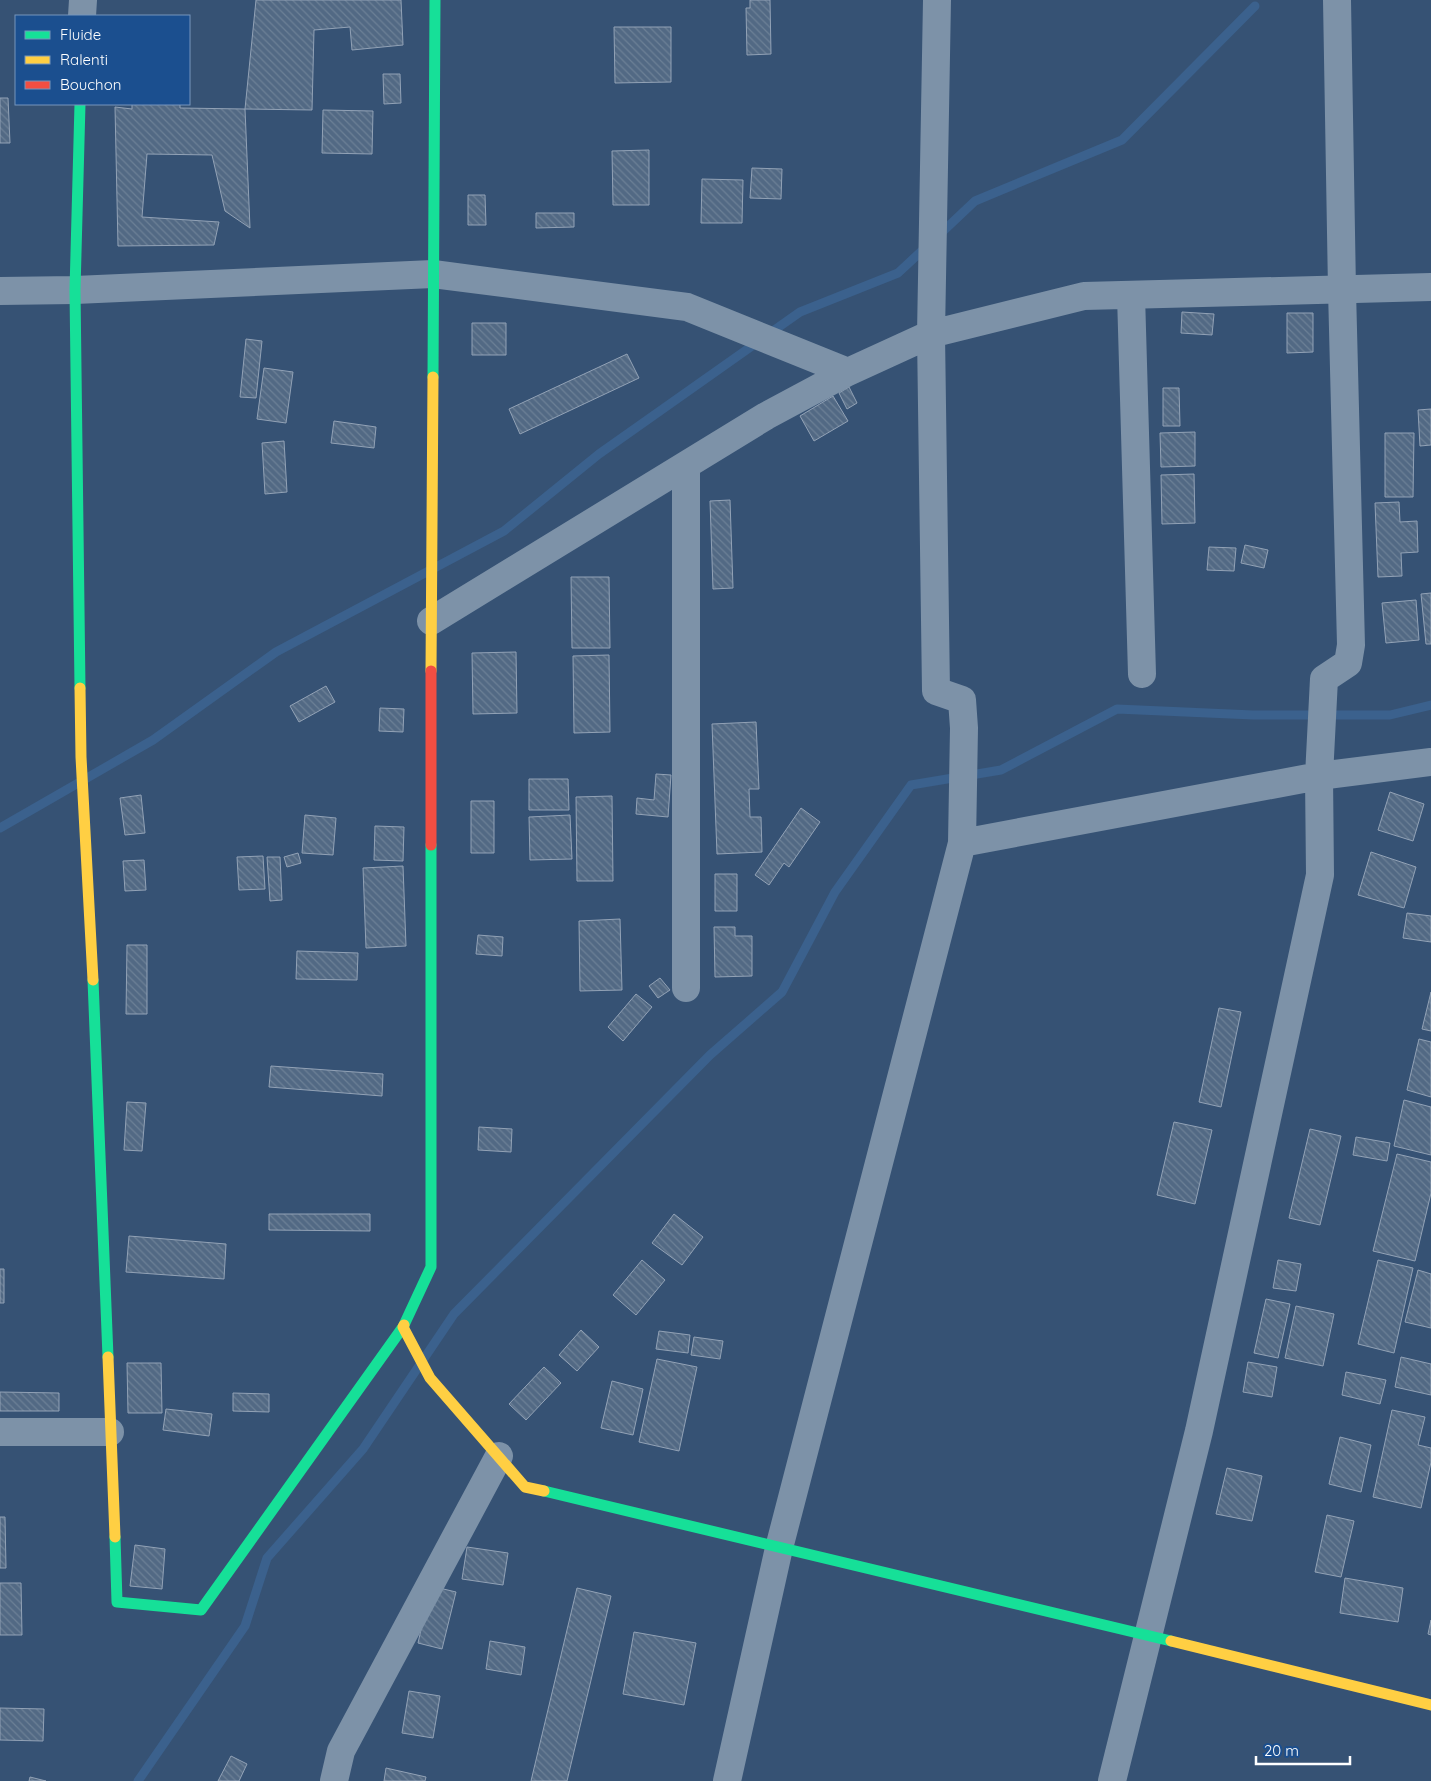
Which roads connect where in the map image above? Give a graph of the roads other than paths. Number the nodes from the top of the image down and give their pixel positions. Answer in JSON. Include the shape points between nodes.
{"nodes":[{"id":1,"x":83,"y":0,"type":"edge"},
{"id":2,"x":435,"y":0,"type":"edge"},
{"id":3,"x":937,"y":0,"type":"edge"},
{"id":4,"x":1337,"y":0,"type":"edge"},
{"id":5,"x":82,"y":15,"type":"edge"},
{"id":6,"x":80,"y":105,"type":"edge"},
{"id":7,"x":433,"y":274,"type":"junction"},
{"id":8,"x":1431,"y":287,"type":"edge"},
{"id":9,"x":75,"y":290,"type":"junction"},
{"id":10,"x":1342,"y":290,"type":"junction"},
{"id":11,"x":0,"y":291,"type":"edge"},
{"id":12,"x":1130,"y":295,"type":"junction"},
{"id":13,"x":931,"y":334,"type":"junction"},
{"id":14,"x":848,"y":372,"type":"junction"},
{"id":15,"x":686,"y":465,"type":"junction"},
{"id":16,"x":431,"y":620,"type":"junction"},
{"id":17,"x":1142,"y":674,"type":"dead end"},
{"id":18,"x":1431,"y":762,"type":"edge"},
{"id":19,"x":1318,"y":776,"type":"junction"},
{"id":20,"x":962,"y":843,"type":"junction"},
{"id":21,"x":686,"y":988,"type":"dead end"},
{"id":22,"x":403,"y":1327,"type":"junction"},
{"id":23,"x":0,"y":1432,"type":"edge"},
{"id":24,"x":110,"y":1432,"type":"junction"},
{"id":25,"x":498,"y":1456,"type":"junction"},
{"id":26,"x":779,"y":1548,"type":"junction"},
{"id":27,"x":1148,"y":1635,"type":"junction"},
{"id":28,"x":1431,"y":1705,"type":"edge"},
{"id":29,"x":334,"y":1781,"type":"edge"},
{"id":30,"x":727,"y":1781,"type":"edge"},
{"id":31,"x":1112,"y":1781,"type":"edge"}],
"edges":[{"from":1,"to":5,"type":"street"},
{"from":2,"to":7,"type":"street"},
{"from":3,"to":13,"type":"street"},
{"from":4,"to":10,"type":"street"},
{"from":6,"to":9,"type":"street"},
{"from":7,"to":9,"type":"street"},
{"from":7,"to":14,"type":"street","via":[[687,307]]},
{"from":7,"to":16,"type":"street"},
{"from":8,"to":10,"type":"street"},
{"from":9,"to":11,"type":"street"},
{"from":9,"to":24,"type":"street","via":[[81,757],[93,971]]},
{"from":10,"to":12,"type":"street"},
{"from":10,"to":19,"type":"street","via":[[1351,644],[1348,663],[1324,679]]},
{"from":12,"to":13,"type":"street","via":[[1084,296]]},
{"from":12,"to":17,"type":"street"},
{"from":13,"to":14,"type":"street"},
{"from":13,"to":20,"type":"street","via":[[936,691],[962,700]]},
{"from":14,"to":15,"type":"street","via":[[766,416]]},
{"from":15,"to":16,"type":"street"},
{"from":15,"to":21,"type":"street"},
{"from":16,"to":22,"type":"street","via":[[431,1267]]},
{"from":18,"to":19,"type":"street"},
{"from":19,"to":20,"type":"street"},
{"from":19,"to":27,"type":"street","via":[[1320,875],[1199,1431]]},
{"from":20,"to":26,"type":"street"},
{"from":22,"to":24,"type":"street","via":[[200,1610],[117,1602]]},
{"from":22,"to":25,"type":"street","via":[[430,1378]]},
{"from":23,"to":24,"type":"street"},
{"from":25,"to":26,"type":"street","via":[[525,1487]]},
{"from":25,"to":29,"type":"street","via":[[341,1751]]},
{"from":26,"to":27,"type":"street"},
{"from":26,"to":30,"type":"street"},
{"from":27,"to":28,"type":"street"},
{"from":27,"to":31,"type":"street"}]}
